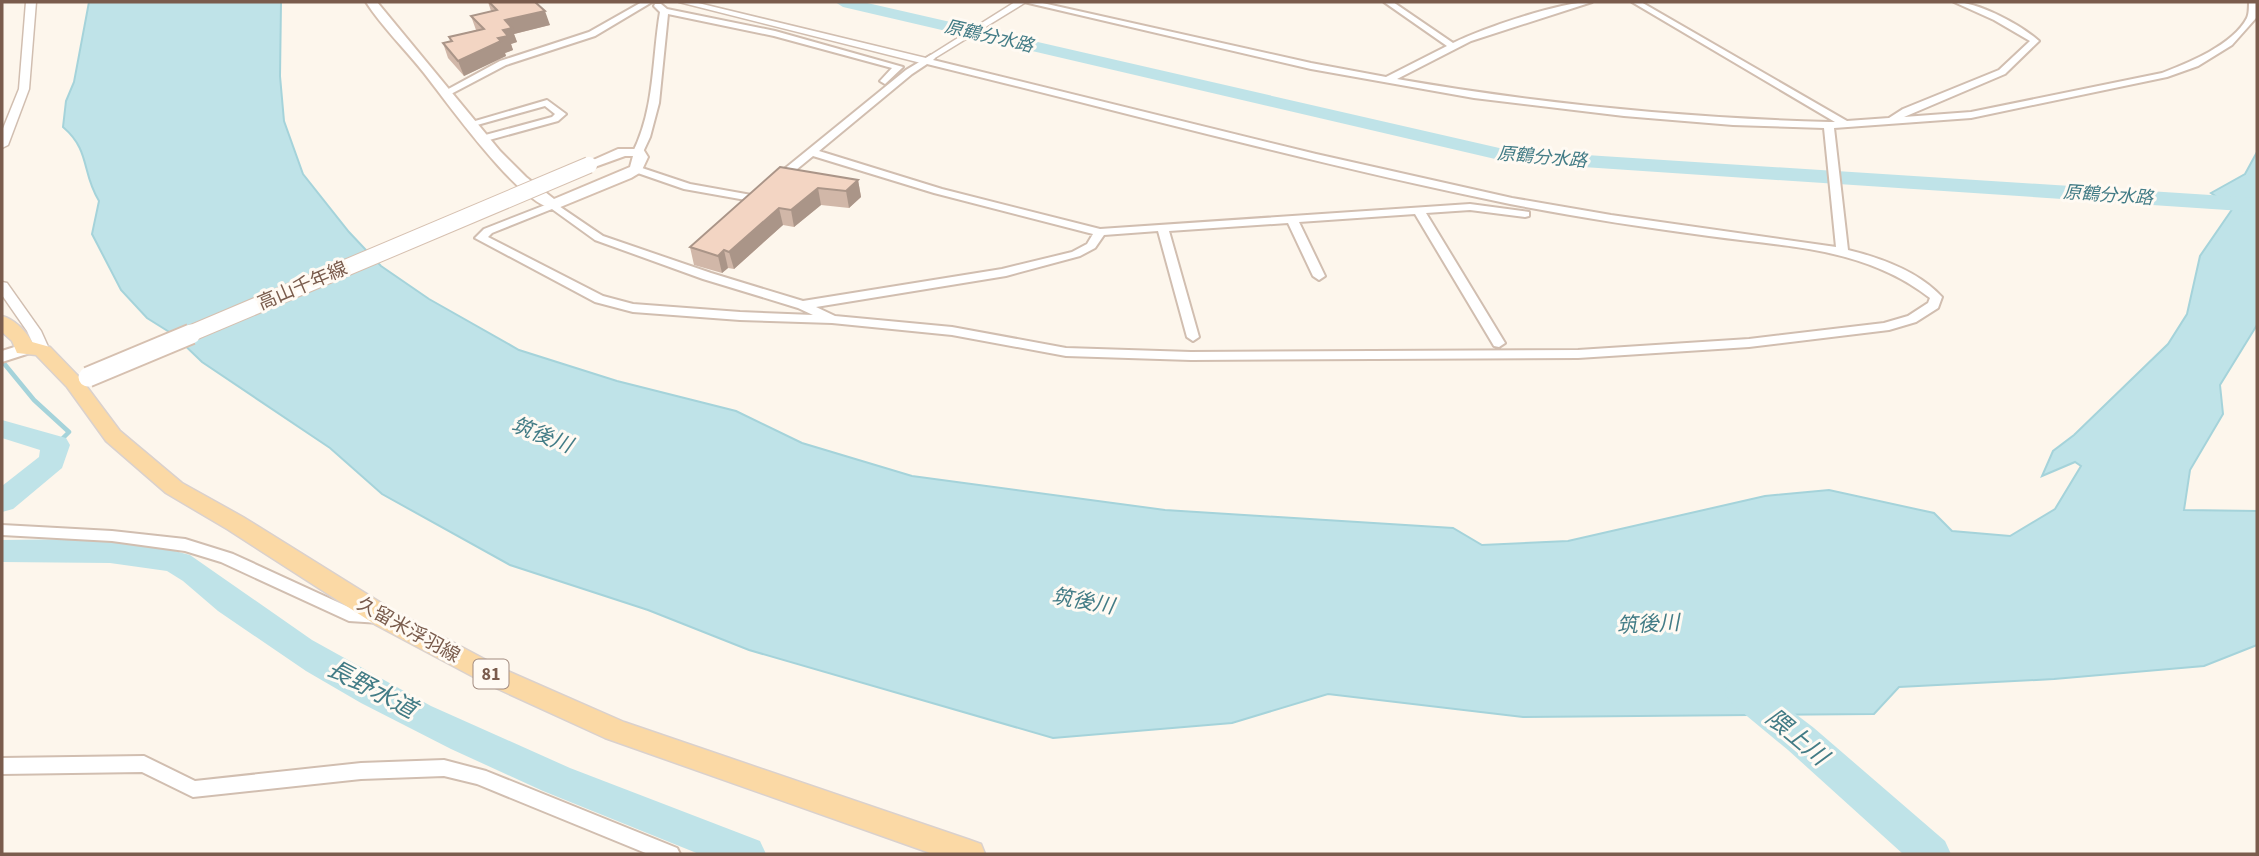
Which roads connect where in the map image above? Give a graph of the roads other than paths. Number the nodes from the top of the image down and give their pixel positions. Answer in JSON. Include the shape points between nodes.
{"nodes":[{"id":1,"x":31,"y":2,"type":"edge"},
{"id":2,"x":371,"y":2,"type":"edge"},
{"id":3,"x":647,"y":2,"type":"edge"},
{"id":4,"x":684,"y":2,"type":"edge"},
{"id":5,"x":1388,"y":2,"type":"edge"},
{"id":6,"x":1588,"y":2,"type":"edge"},
{"id":7,"x":1636,"y":2,"type":"edge"},
{"id":8,"x":1958,"y":2,"type":"edge"},
{"id":9,"x":1022,"y":3,"type":"edge"},
{"id":10,"x":2252,"y":3,"type":"edge"},
{"id":11,"x":664,"y":11,"type":"junction"},
{"id":12,"x":681,"y":16,"type":"junction"},
{"id":13,"x":661,"y":22,"type":"junction"},
{"id":14,"x":776,"y":23,"type":"junction"},
{"id":15,"x":1452,"y":46,"type":"junction"},
{"id":16,"x":928,"y":59,"type":"junction"},
{"id":17,"x":1387,"y":80,"type":"junction"},
{"id":18,"x":446,"y":93,"type":"junction"},
{"id":19,"x":847,"y":122,"type":"junction"},
{"id":20,"x":1890,"y":122,"type":"junction"},
{"id":21,"x":470,"y":124,"type":"junction"},
{"id":22,"x":1846,"y":124,"type":"junction"},
{"id":23,"x":1830,"y":126,"type":"junction"},
{"id":24,"x":482,"y":139,"type":"junction"},
{"id":25,"x":2,"y":145,"type":"edge"},
{"id":26,"x":638,"y":152,"type":"junction"},
{"id":27,"x":811,"y":152,"type":"junction"},
{"id":28,"x":589,"y":165,"type":"joint"},
{"id":29,"x":636,"y":169,"type":"junction"},
{"id":30,"x":757,"y":199,"type":"junction"},
{"id":31,"x":553,"y":205,"type":"junction"},
{"id":32,"x":747,"y":207,"type":"edge"},
{"id":33,"x":1419,"y":211,"type":"junction"},
{"id":34,"x":1292,"y":219,"type":"junction"},
{"id":35,"x":1662,"y":227,"type":"junction"},
{"id":36,"x":1163,"y":228,"type":"junction"},
{"id":37,"x":1100,"y":232,"type":"junction"},
{"id":38,"x":1842,"y":250,"type":"junction"},
{"id":39,"x":1319,"y":276,"type":"dead end"},
{"id":40,"x":2,"y":286,"type":"edge"},
{"id":41,"x":802,"y":305,"type":"junction"},
{"id":42,"x":832,"y":319,"type":"junction"},
{"id":43,"x":2,"y":322,"type":"edge"},
{"id":44,"x":1193,"y":337,"type":"dead end"},
{"id":45,"x":1499,"y":343,"type":"dead end"},
{"id":46,"x":20,"y":353,"type":"edge"},
{"id":47,"x":81,"y":380,"type":"junction"},
{"id":48,"x":2,"y":530,"type":"edge"},
{"id":49,"x":385,"y":618,"type":"junction"},
{"id":50,"x":2,"y":766,"type":"edge"},
{"id":51,"x":670,"y":854,"type":"edge"},
{"id":52,"x":970,"y":854,"type":"edge"}],
"edges":[{"from":1,"to":25,"type":"street","via":[[24,89]]},
{"from":2,"to":18,"type":"main road"},
{"from":3,"to":11,"type":"street"},
{"from":3,"to":18,"type":"street","via":[[592,34],[503,63]]},
{"from":4,"to":14,"type":"street"},
{"from":5,"to":15,"type":"street"},
{"from":6,"to":15,"type":"street"},
{"from":7,"to":22,"type":"street"},
{"from":8,"to":20,"type":"street","via":[[2035,41],[2002,72],[1906,111]]},
{"from":9,"to":16,"type":"street"},
{"from":9,"to":17,"type":"street"},
{"from":10,"to":20,"type":"street","via":[[2252,18],[2229,43],[2195,64],[2164,75],[2003,110]]},
{"from":11,"to":12,"type":"street"},
{"from":11,"to":13,"type":"street"},
{"from":12,"to":13,"type":"street"},
{"from":12,"to":14,"type":"street"},
{"from":12,"to":19,"type":"street","via":[[775,34],[898,67],[851,110]]},
{"from":13,"to":26,"type":"street","via":[[647,138]]},
{"from":14,"to":16,"type":"street"},
{"from":15,"to":17,"type":"street"},
{"from":16,"to":19,"type":"street"},
{"from":16,"to":35,"type":"street","via":[[1469,194]]},
{"from":17,"to":23,"type":"street","via":[[1578,109]]},
{"from":18,"to":21,"type":"main road"},
{"from":19,"to":27,"type":"street"},
{"from":20,"to":22,"type":"street"},
{"from":21,"to":24,"type":"main road"},
{"from":21,"to":24,"type":"street","via":[[547,103],[561,114]]},
{"from":22,"to":23,"type":"street"},
{"from":23,"to":38,"type":"street"},
{"from":24,"to":31,"type":"main road","via":[[492,154]]},
{"from":26,"to":28,"type":"main road","name":"高山千年線","via":[[624,152]]},
{"from":26,"to":29,"type":"main road","via":[[641,157]]},
{"from":27,"to":30,"type":"street"},
{"from":27,"to":37,"type":"street","via":[[938,191]]},
{"from":28,"to":47,"type":"main road","name":"高山千年線","bridge":true},
{"from":29,"to":30,"type":"street","via":[[688,187]]},
{"from":29,"to":31,"type":"main road"},
{"from":30,"to":32,"type":"street"},
{"from":31,"to":41,"type":"street","via":[[599,238],[686,263]]},
{"from":31,"to":42,"type":"street","via":[[481,238],[600,299],[633,308]]},
{"from":33,"to":34,"type":"street"},
{"from":33,"to":35,"type":"street","via":[[1488,208],[1595,224]]},
{"from":33,"to":45,"type":"street"},
{"from":34,"to":36,"type":"street"},
{"from":34,"to":39,"type":"street"},
{"from":35,"to":38,"type":"street"},
{"from":36,"to":37,"type":"street"},
{"from":36,"to":44,"type":"street"},
{"from":37,"to":41,"type":"street","via":[[1091,246],[1076,254],[1002,272]]},
{"from":38,"to":42,"type":"street","via":[[1918,282],[1936,297],[1934,304],[1912,320],[1845,332],[1704,346],[1511,356],[1066,352],[952,331]]},
{"from":40,"to":46,"type":"street","via":[[34,331]]},
{"from":41,"to":42,"type":"street"},
{"from":43,"to":46,"type":"main road","name":"久留米浮羽線","number":"81","via":[[21,339]]},
{"from":46,"to":47,"type":"main road","name":"久留米浮羽線","number":"81"},
{"from":47,"to":49,"type":"main road","name":"久留米浮羽線","number":"81","via":[[113,436],[174,488]]},
{"from":48,"to":49,"type":"street","via":[[184,545],[228,558],[355,617]]},
{"from":49,"to":52,"type":"main road","name":"久留米浮羽線","number":"81","via":[[539,698],[614,730]]},
{"from":50,"to":51,"type":"street","via":[[144,764],[193,789],[361,771],[444,768],[479,777]]}]}
